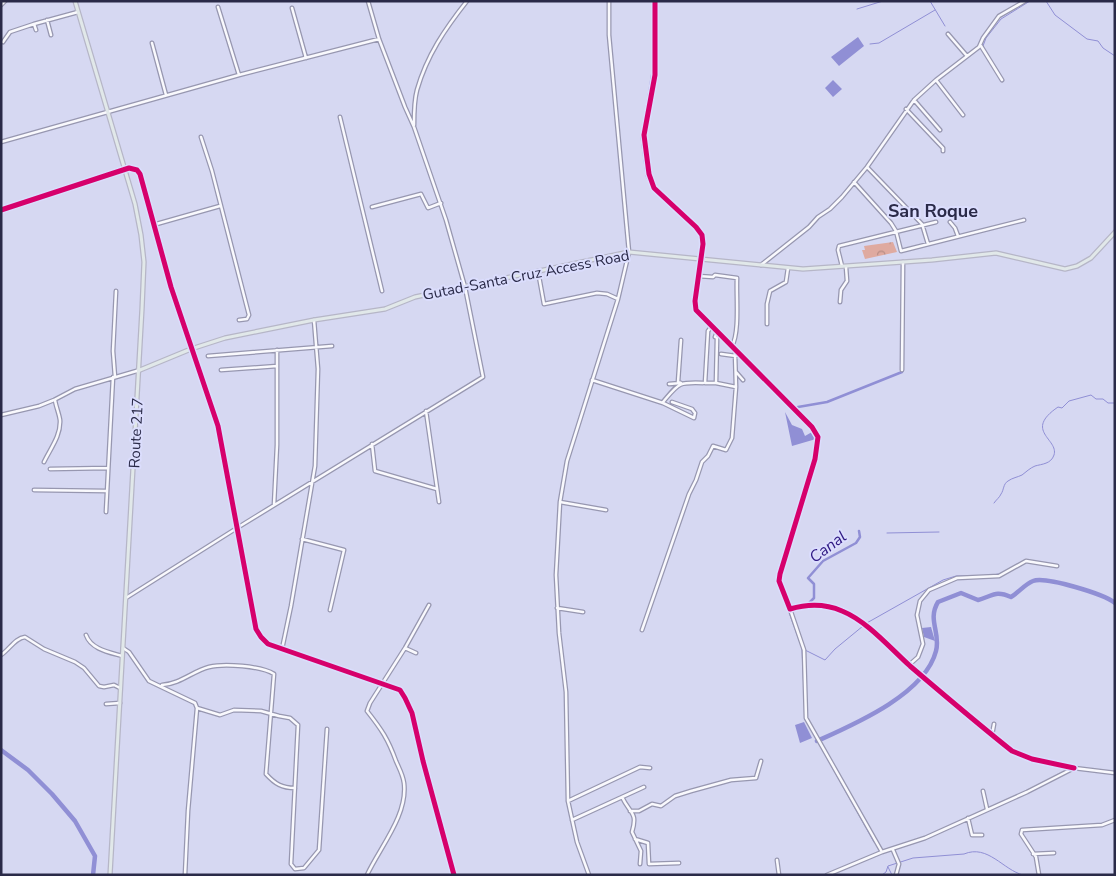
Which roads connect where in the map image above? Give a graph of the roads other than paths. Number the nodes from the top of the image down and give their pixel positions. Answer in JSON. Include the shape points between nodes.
{"nodes":[{"id":1,"x":5,"y":1,"type":"edge"},
{"id":2,"x":75,"y":1,"type":"edge"},
{"id":3,"x":368,"y":1,"type":"edge"},
{"id":4,"x":467,"y":1,"type":"edge"},
{"id":5,"x":609,"y":1,"type":"edge"},
{"id":6,"x":655,"y":1,"type":"edge"},
{"id":7,"x":1025,"y":1,"type":"edge"},
{"id":8,"x":1,"y":5,"type":"edge"},
{"id":9,"x":218,"y":6,"type":"dead end"},
{"id":10,"x":292,"y":8,"type":"dead end"},
{"id":11,"x":78,"y":12,"type":"junction"},
{"id":12,"x":48,"y":20,"type":"junction"},
{"id":13,"x":34,"y":24,"type":"junction"},
{"id":14,"x":36,"y":30,"type":"dead end"},
{"id":15,"x":948,"y":34,"type":"dead end"},
{"id":16,"x":51,"y":35,"type":"dead end"},
{"id":17,"x":379,"y":39,"type":"junction"},
{"id":18,"x":3,"y":42,"type":"dead end"},
{"id":19,"x":152,"y":43,"type":"dead end"},
{"id":20,"x":980,"y":46,"type":"junction"},
{"id":21,"x":967,"y":57,"type":"junction"},
{"id":22,"x":306,"y":58,"type":"junction"},
{"id":23,"x":240,"y":75,"type":"junction"},
{"id":24,"x":936,"y":80,"type":"junction"},
{"id":25,"x":1002,"y":80,"type":"dead end"},
{"id":26,"x":166,"y":96,"type":"junction"},
{"id":27,"x":914,"y":100,"type":"junction"},
{"id":28,"x":906,"y":110,"type":"junction"},
{"id":29,"x":108,"y":112,"type":"junction"},
{"id":30,"x":963,"y":114,"type":"dead end"},
{"id":31,"x":340,"y":117,"type":"dead end"},
{"id":32,"x":414,"y":127,"type":"junction"},
{"id":33,"x":940,"y":130,"type":"dead end"},
{"id":34,"x":201,"y":138,"type":"dead end"},
{"id":35,"x":1,"y":142,"type":"edge"},
{"id":36,"x":943,"y":151,"type":"dead end"},
{"id":37,"x":867,"y":167,"type":"junction"},
{"id":38,"x":125,"y":169,"type":"junction"},
{"id":39,"x":854,"y":182,"type":"junction"},
{"id":40,"x":441,"y":203,"type":"junction"},
{"id":41,"x":220,"y":206,"type":"junction"},
{"id":42,"x":372,"y":207,"type":"dead end"},
{"id":43,"x":1,"y":210,"type":"edge"},
{"id":44,"x":1024,"y":220,"type":"dead end"},
{"id":45,"x":936,"y":222,"type":"dead end"},
{"id":46,"x":950,"y":222,"type":"dead end"},
{"id":47,"x":922,"y":224,"type":"junction"},
{"id":48,"x":154,"y":225,"type":"junction"},
{"id":49,"x":896,"y":231,"type":"junction"},
{"id":50,"x":1115,"y":232,"type":"edge"},
{"id":51,"x":958,"y":236,"type":"junction"},
{"id":52,"x":928,"y":244,"type":"junction"},
{"id":53,"x":629,"y":252,"type":"junction"},
{"id":54,"x":700,"y":259,"type":"junction"},
{"id":55,"x":903,"y":262,"type":"junction"},
{"id":56,"x":761,"y":265,"type":"junction"},
{"id":57,"x":844,"y":267,"type":"junction"},
{"id":58,"x":788,"y":268,"type":"junction"},
{"id":59,"x":538,"y":271,"type":"junction"},
{"id":60,"x":698,"y":276,"type":"junction"},
{"id":61,"x":465,"y":287,"type":"junction"},
{"id":62,"x":116,"y":291,"type":"dead end"},
{"id":63,"x":382,"y":291,"type":"dead end"},
{"id":64,"x":618,"y":299,"type":"junction"},
{"id":65,"x":840,"y":302,"type":"dead end"},
{"id":66,"x":239,"y":320,"type":"dead end"},
{"id":67,"x":314,"y":320,"type":"junction"},
{"id":68,"x":767,"y":324,"type":"dead end"},
{"id":69,"x":711,"y":327,"type":"junction"},
{"id":70,"x":717,"y":332,"type":"junction"},
{"id":71,"x":681,"y":340,"type":"dead end"},
{"id":72,"x":332,"y":346,"type":"dead end"},
{"id":73,"x":732,"y":346,"type":"junction"},
{"id":74,"x":317,"y":347,"type":"junction"},
{"id":75,"x":191,"y":349,"type":"junction"},
{"id":76,"x":277,"y":350,"type":"junction"},
{"id":77,"x":737,"y":351,"type":"junction"},
{"id":78,"x":721,"y":354,"type":"dead end"},
{"id":79,"x":208,"y":356,"type":"dead end"},
{"id":80,"x":736,"y":356,"type":"junction"},
{"id":81,"x":278,"y":366,"type":"junction"},
{"id":82,"x":140,"y":370,"type":"junction"},
{"id":83,"x":222,"y":370,"type":"dead end"},
{"id":84,"x":902,"y":370,"type":"dead end"},
{"id":85,"x":735,"y":371,"type":"junction"},
{"id":86,"x":114,"y":377,"type":"junction"},
{"id":87,"x":592,"y":380,"type":"junction"},
{"id":88,"x":743,"y":380,"type":"dead end"},
{"id":89,"x":681,"y":383,"type":"junction"},
{"id":90,"x":703,"y":383,"type":"dead end"},
{"id":91,"x":716,"y":383,"type":"junction"},
{"id":92,"x":669,"y":384,"type":"dead end"},
{"id":93,"x":736,"y":387,"type":"junction"},
{"id":94,"x":54,"y":400,"type":"junction"},
{"id":95,"x":672,"y":402,"type":"dead end"},
{"id":96,"x":663,"y":403,"type":"junction"},
{"id":97,"x":426,"y":411,"type":"junction"},
{"id":98,"x":1,"y":415,"type":"edge"},
{"id":99,"x":372,"y":444,"type":"junction"},
{"id":100,"x":44,"y":462,"type":"dead end"},
{"id":101,"x":108,"y":468,"type":"junction"},
{"id":102,"x":50,"y":469,"type":"dead end"},
{"id":103,"x":313,"y":481,"type":"junction"},
{"id":104,"x":438,"y":489,"type":"junction"},
{"id":105,"x":34,"y":490,"type":"dead end"},
{"id":106,"x":106,"y":491,"type":"junction"},
{"id":107,"x":440,"y":502,"type":"dead end"},
{"id":108,"x":560,"y":502,"type":"junction"},
{"id":109,"x":274,"y":505,"type":"junction"},
{"id":110,"x":606,"y":510,"type":"dead end"},
{"id":111,"x":106,"y":512,"type":"dead end"},
{"id":112,"x":237,"y":528,"type":"junction"},
{"id":113,"x":302,"y":539,"type":"junction"},
{"id":114,"x":1057,"y":566,"type":"dead end"},
{"id":115,"x":126,"y":598,"type":"junction"},
{"id":116,"x":429,"y":605,"type":"dead end"},
{"id":117,"x":557,"y":608,"type":"junction"},
{"id":118,"x":790,"y":609,"type":"junction"},
{"id":119,"x":330,"y":610,"type":"dead end"},
{"id":120,"x":583,"y":612,"type":"dead end"},
{"id":121,"x":642,"y":630,"type":"dead end"},
{"id":122,"x":86,"y":635,"type":"dead end"},
{"id":123,"x":123,"y":648,"type":"junction"},
{"id":124,"x":405,"y":648,"type":"junction"},
{"id":125,"x":282,"y":649,"type":"junction"},
{"id":126,"x":416,"y":654,"type":"dead end"},
{"id":127,"x":1,"y":655,"type":"edge"},
{"id":128,"x":123,"y":656,"type":"junction"},
{"id":129,"x":909,"y":665,"type":"junction"},
{"id":130,"x":381,"y":685,"type":"junction"},
{"id":131,"x":166,"y":686,"type":"junction"},
{"id":132,"x":121,"y":688,"type":"junction"},
{"id":133,"x":120,"y":703,"type":"junction"},
{"id":134,"x":106,"y":704,"type":"dead end"},
{"id":135,"x":196,"y":708,"type":"junction"},
{"id":136,"x":270,"y":714,"type":"junction"},
{"id":137,"x":994,"y":724,"type":"dead end"},
{"id":138,"x":327,"y":729,"type":"dead end"},
{"id":139,"x":992,"y":735,"type":"junction"},
{"id":140,"x":761,"y":761,"type":"dead end"},
{"id":141,"x":650,"y":768,"type":"dead end"},
{"id":142,"x":1074,"y":768,"type":"junction"},
{"id":143,"x":1115,"y":773,"type":"edge"},
{"id":144,"x":644,"y":787,"type":"dead end"},
{"id":145,"x":295,"y":788,"type":"junction"},
{"id":146,"x":983,"y":791,"type":"dead end"},
{"id":147,"x":622,"y":797,"type":"junction"},
{"id":148,"x":568,"y":801,"type":"junction"},
{"id":149,"x":987,"y":809,"type":"junction"},
{"id":150,"x":630,"y":811,"type":"junction"},
{"id":151,"x":968,"y":818,"type":"junction"},
{"id":152,"x":572,"y":820,"type":"junction"},
{"id":153,"x":1115,"y":820,"type":"edge"},
{"id":154,"x":982,"y":835,"type":"dead end"},
{"id":155,"x":634,"y":838,"type":"junction"},
{"id":156,"x":892,"y":850,"type":"junction"},
{"id":157,"x":882,"y":852,"type":"junction"},
{"id":158,"x":1054,"y":853,"type":"dead end"},
{"id":159,"x":1033,"y":854,"type":"junction"},
{"id":160,"x":777,"y":860,"type":"dead end"},
{"id":161,"x":679,"y":863,"type":"dead end"},
{"id":162,"x":640,"y":864,"type":"dead end"},
{"id":163,"x":110,"y":875,"type":"edge"},
{"id":164,"x":185,"y":875,"type":"edge"},
{"id":165,"x":367,"y":875,"type":"edge"},
{"id":166,"x":454,"y":875,"type":"edge"},
{"id":167,"x":589,"y":875,"type":"edge"},
{"id":168,"x":778,"y":875,"type":"edge"},
{"id":169,"x":827,"y":875,"type":"edge"},
{"id":170,"x":896,"y":875,"type":"edge"},
{"id":171,"x":1039,"y":875,"type":"edge"}],
"edges":[{"from":1,"to":8,"type":"street"},
{"from":2,"to":11,"type":"main road","name":"Route 217"},
{"from":3,"to":17,"type":"street"},
{"from":4,"to":32,"type":"street","via":[[444,29],[428,61],[416,91]]},
{"from":5,"to":53,"type":"street","via":[[609,35]]},
{"from":6,"to":54,"type":"street","via":[[655,75],[644,134],[649,174],[654,188],[702,235]]},
{"from":7,"to":20,"type":"street","via":[[999,16]]},
{"from":9,"to":23,"type":"street"},
{"from":10,"to":22,"type":"street"},
{"from":11,"to":12,"type":"street"},
{"from":11,"to":29,"type":"main road","name":"Route 217"},
{"from":12,"to":13,"type":"street"},
{"from":12,"to":16,"type":"street"},
{"from":13,"to":14,"type":"street"},
{"from":13,"to":18,"type":"street","via":[[10,32]]},
{"from":15,"to":21,"type":"street"},
{"from":17,"to":22,"type":"street"},
{"from":17,"to":32,"type":"street"},
{"from":19,"to":26,"type":"street"},
{"from":20,"to":21,"type":"street"},
{"from":20,"to":25,"type":"street"},
{"from":21,"to":24,"type":"street"},
{"from":22,"to":23,"type":"street"},
{"from":23,"to":26,"type":"street"},
{"from":24,"to":27,"type":"street"},
{"from":24,"to":30,"type":"street"},
{"from":26,"to":29,"type":"street"},
{"from":27,"to":28,"type":"street"},
{"from":27,"to":33,"type":"street"},
{"from":28,"to":36,"type":"street"},
{"from":28,"to":37,"type":"street"},
{"from":29,"to":35,"type":"street"},
{"from":29,"to":38,"type":"main road","name":"Route 217"},
{"from":31,"to":63,"type":"street"},
{"from":32,"to":40,"type":"street"},
{"from":34,"to":41,"type":"street"},
{"from":37,"to":39,"type":"street"},
{"from":37,"to":47,"type":"street"},
{"from":38,"to":43,"type":"street"},
{"from":38,"to":48,"type":"street","via":[[137,170],[140,174]]},
{"from":38,"to":82,"type":"main road","name":"Route 217","via":[[144,262]]},
{"from":39,"to":49,"type":"street"},
{"from":39,"to":56,"type":"street","via":[[830,209]]},
{"from":40,"to":42,"type":"street","via":[[428,208],[421,194]]},
{"from":40,"to":61,"type":"street"},
{"from":41,"to":48,"type":"street"},
{"from":41,"to":66,"type":"street","via":[[249,315],[247,319]]},
{"from":44,"to":51,"type":"street"},
{"from":45,"to":47,"type":"street"},
{"from":46,"to":51,"type":"street"},
{"from":47,"to":49,"type":"street"},
{"from":47,"to":52,"type":"street"},
{"from":48,"to":75,"type":"street"},
{"from":49,"to":52,"type":"street","via":[[901,251]]},
{"from":49,"to":57,"type":"street","via":[[838,247]]},
{"from":50,"to":55,"type":"main road","name":"Gutad-Santa Cruz Access Road","via":[[1091,258],[1065,269],[996,253]]},
{"from":51,"to":52,"type":"street"},
{"from":53,"to":54,"type":"main road","name":"Gutad-Santa Cruz Access Road"},
{"from":53,"to":59,"type":"main road","name":"Gutad-Santa Cruz Access Road"},
{"from":53,"to":64,"type":"street"},
{"from":54,"to":56,"type":"main road","name":"Gutad-Santa Cruz Access Road"},
{"from":54,"to":60,"type":"street"},
{"from":55,"to":57,"type":"main road","name":"Gutad-Santa Cruz Access Road"},
{"from":55,"to":84,"type":"street"},
{"from":56,"to":58,"type":"main road","name":"Gutad-Santa Cruz Access Road"},
{"from":57,"to":58,"type":"main road","name":"Gutad-Santa Cruz Access Road"},
{"from":57,"to":65,"type":"street","via":[[847,281],[841,290]]},
{"from":58,"to":68,"type":"street","via":[[786,281],[770,292]]},
{"from":59,"to":61,"type":"main road","name":"Gutad-Santa Cruz Access Road"},
{"from":59,"to":64,"type":"street","via":[[544,304],[597,293]]},
{"from":60,"to":69,"type":"street","via":[[696,310]]},
{"from":60,"to":73,"type":"street","via":[[737,278],[736,330]]},
{"from":61,"to":67,"type":"main road","name":"Gutad-Santa Cruz Access Road","via":[[415,297],[385,309]]},
{"from":61,"to":97,"type":"street","via":[[483,377]]},
{"from":62,"to":86,"type":"street"},
{"from":64,"to":87,"type":"street"},
{"from":67,"to":74,"type":"street"},
{"from":67,"to":75,"type":"main road","name":"Gutad-Santa Cruz Access Road","via":[[225,338]]},
{"from":69,"to":70,"type":"street"},
{"from":69,"to":91,"type":"street","via":[[708,331],[706,383]]},
{"from":70,"to":73,"type":"street"},
{"from":70,"to":91,"type":"street"},
{"from":71,"to":89,"type":"street","via":[[678,382]]},
{"from":72,"to":74,"type":"street"},
{"from":73,"to":77,"type":"street"},
{"from":74,"to":76,"type":"street"},
{"from":74,"to":103,"type":"street"},
{"from":75,"to":82,"type":"main road","name":"Gutad-Santa Cruz Access Road"},
{"from":75,"to":112,"type":"street","via":[[218,426]]},
{"from":76,"to":79,"type":"street"},
{"from":76,"to":81,"type":"street"},
{"from":77,"to":80,"type":"street"},
{"from":77,"to":118,"type":"street","via":[[818,437],[815,459],[780,574],[779,581]]},
{"from":78,"to":80,"type":"street"},
{"from":80,"to":85,"type":"street"},
{"from":81,"to":83,"type":"street"},
{"from":81,"to":109,"type":"street"},
{"from":82,"to":86,"type":"street"},
{"from":82,"to":115,"type":"main road","name":"Route 217"},
{"from":85,"to":88,"type":"street"},
{"from":85,"to":93,"type":"street"},
{"from":86,"to":94,"type":"street","via":[[74,388]]},
{"from":86,"to":101,"type":"street"},
{"from":87,"to":96,"type":"street"},
{"from":87,"to":108,"type":"street","via":[[567,461]]},
{"from":89,"to":90,"type":"street"},
{"from":89,"to":92,"type":"street"},
{"from":89,"to":96,"type":"street"},
{"from":91,"to":93,"type":"street"},
{"from":93,"to":121,"type":"street","via":[[732,438],[726,450],[713,446],[702,462]]},
{"from":94,"to":98,"type":"street"},
{"from":94,"to":100,"type":"street","via":[[59,428]]},
{"from":95,"to":96,"type":"street","via":[[692,409],[694,418]]},
{"from":97,"to":99,"type":"street"},
{"from":97,"to":104,"type":"street"},
{"from":99,"to":103,"type":"street"},
{"from":99,"to":104,"type":"street","via":[[375,472]]},
{"from":101,"to":102,"type":"street"},
{"from":101,"to":106,"type":"street"},
{"from":103,"to":109,"type":"street"},
{"from":103,"to":113,"type":"street"},
{"from":104,"to":107,"type":"street"},
{"from":105,"to":106,"type":"street"},
{"from":106,"to":111,"type":"street"},
{"from":108,"to":110,"type":"street"},
{"from":108,"to":117,"type":"street"},
{"from":109,"to":112,"type":"street"},
{"from":112,"to":115,"type":"street"},
{"from":112,"to":125,"type":"street","via":[[256,629],[268,644]]},
{"from":113,"to":119,"type":"street","via":[[344,550]]},
{"from":113,"to":125,"type":"street"},
{"from":114,"to":129,"type":"street","via":[[1026,561],[999,576],[957,578],[929,590],[920,601],[917,615],[923,644],[918,657]]},
{"from":115,"to":123,"type":"main road","name":"Route 217"},
{"from":116,"to":124,"type":"street"},
{"from":117,"to":120,"type":"street"},
{"from":117,"to":148,"type":"street","via":[[566,692]]},
{"from":118,"to":129,"type":"street","via":[[811,605],[842,611],[865,626]]},
{"from":118,"to":157,"type":"street","via":[[804,650],[806,718]]},
{"from":122,"to":128,"type":"street","via":[[94,646]]},
{"from":123,"to":128,"type":"main road","name":"Route 217"},
{"from":123,"to":131,"type":"street","via":[[149,681]]},
{"from":124,"to":126,"type":"street"},
{"from":124,"to":130,"type":"street"},
{"from":125,"to":130,"type":"street"},
{"from":127,"to":132,"type":"street","via":[[25,637],[75,662],[99,686]]},
{"from":128,"to":132,"type":"main road","name":"Route 217"},
{"from":129,"to":139,"type":"street"},
{"from":130,"to":165,"type":"street","via":[[367,711],[392,747],[404,785],[402,806]]},
{"from":130,"to":166,"type":"street","via":[[400,690],[412,713]]},
{"from":131,"to":135,"type":"street","via":[[195,703]]},
{"from":131,"to":136,"type":"street","via":[[209,666],[230,665],[269,671],[274,674]]},
{"from":132,"to":133,"type":"main road","name":"Route 217"},
{"from":133,"to":134,"type":"street"},
{"from":133,"to":163,"type":"main road","name":"Route 217"},
{"from":135,"to":136,"type":"street","via":[[220,714],[234,710]]},
{"from":135,"to":164,"type":"street"},
{"from":136,"to":145,"type":"street","via":[[290,718],[298,725]]},
{"from":136,"to":145,"type":"street","via":[[266,774],[284,788]]},
{"from":137,"to":139,"type":"street"},
{"from":138,"to":145,"type":"street","via":[[319,850],[304,868],[295,869],[291,864]]},
{"from":139,"to":142,"type":"street","via":[[1023,756]]},
{"from":140,"to":150,"type":"street","via":[[756,778],[731,780],[676,796],[662,806],[652,804],[639,811]]},
{"from":141,"to":148,"type":"street","via":[[640,767]]},
{"from":142,"to":143,"type":"street"},
{"from":142,"to":149,"type":"street"},
{"from":144,"to":147,"type":"street"},
{"from":146,"to":149,"type":"street"},
{"from":147,"to":150,"type":"street"},
{"from":147,"to":152,"type":"street"},
{"from":148,"to":152,"type":"street"},
{"from":149,"to":151,"type":"street"},
{"from":150,"to":155,"type":"street","via":[[635,822]]},
{"from":151,"to":154,"type":"street","via":[[972,835]]},
{"from":151,"to":156,"type":"street"},
{"from":152,"to":167,"type":"street"},
{"from":153,"to":159,"type":"street","via":[[1102,826],[1024,829],[1021,834]]},
{"from":155,"to":161,"type":"street","via":[[648,843],[649,864]]},
{"from":155,"to":162,"type":"street","via":[[642,850]]},
{"from":156,"to":157,"type":"street"},
{"from":156,"to":170,"type":"street","via":[[899,864]]},
{"from":157,"to":169,"type":"street"},
{"from":158,"to":159,"type":"street"},
{"from":159,"to":171,"type":"street"},
{"from":160,"to":168,"type":"street"}]}
